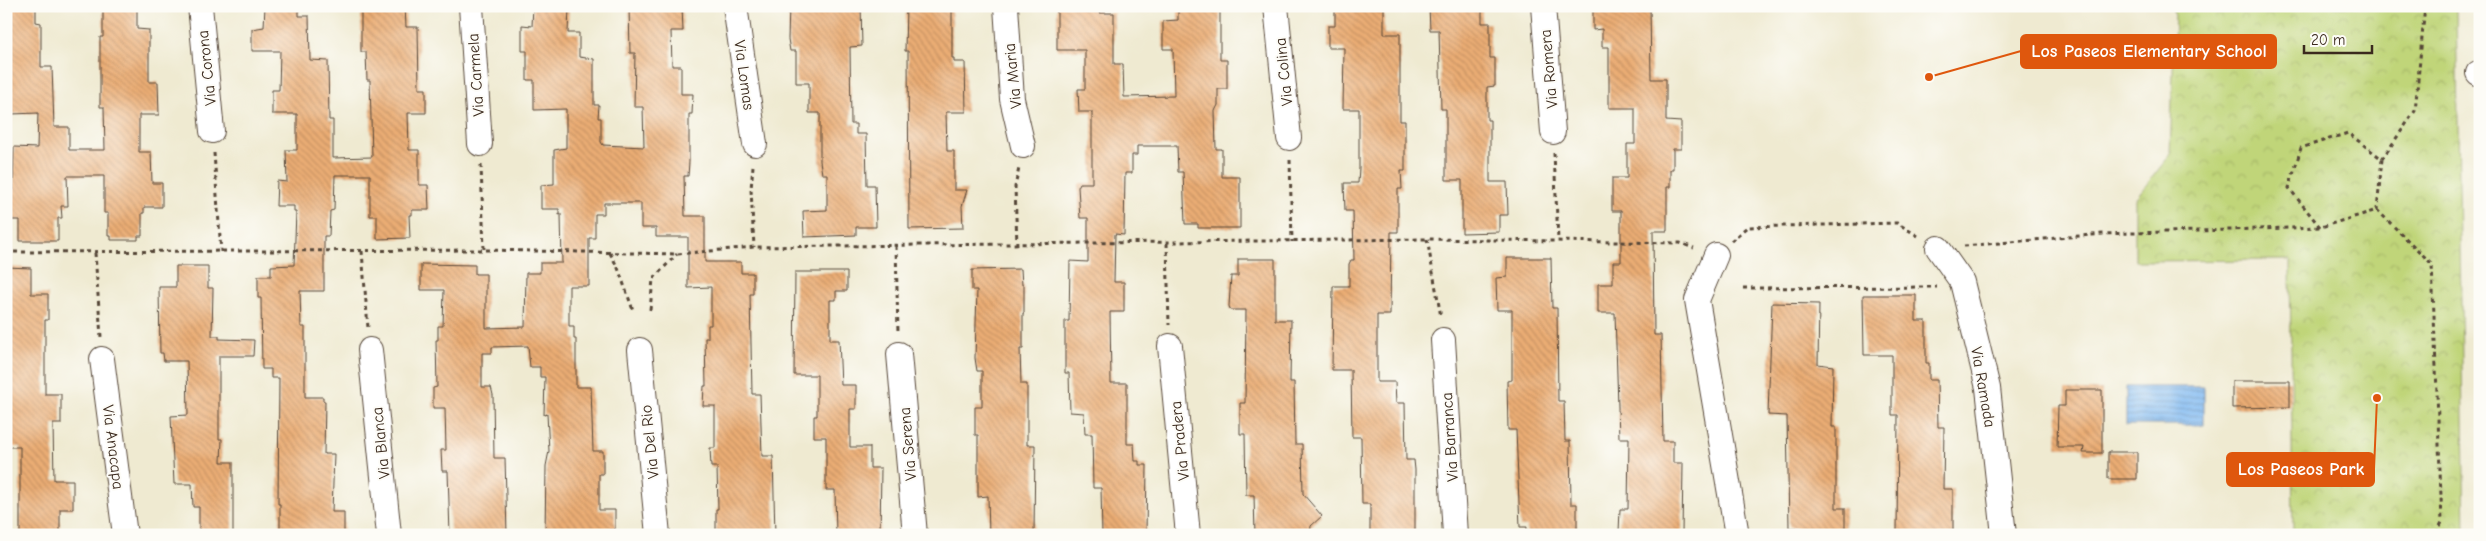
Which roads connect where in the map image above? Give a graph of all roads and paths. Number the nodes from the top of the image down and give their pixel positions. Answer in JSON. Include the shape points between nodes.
{"nodes":[{"id":1,"x":200,"y":6,"type":"edge"},
{"id":2,"x":470,"y":6,"type":"edge"},
{"id":3,"x":735,"y":6,"type":"edge"},
{"id":4,"x":1006,"y":6,"type":"edge"},
{"id":5,"x":1276,"y":6,"type":"edge"},
{"id":6,"x":1543,"y":6,"type":"edge"},
{"id":7,"x":2425,"y":6,"type":"edge"},
{"id":8,"x":212,"y":131,"type":"joint"},
{"id":9,"x":1553,"y":132,"type":"joint"},
{"id":10,"x":1289,"y":138,"type":"joint"},
{"id":11,"x":480,"y":144,"type":"joint"},
{"id":12,"x":755,"y":144,"type":"joint"},
{"id":13,"x":1023,"y":146,"type":"joint"},
{"id":14,"x":2382,"y":159,"type":"junction"},
{"id":15,"x":2377,"y":210,"type":"junction"},
{"id":16,"x":2320,"y":227,"type":"junction"},
{"id":17,"x":1427,"y":239,"type":"junction"},
{"id":18,"x":1558,"y":240,"type":"junction"},
{"id":19,"x":1292,"y":242,"type":"junction"},
{"id":20,"x":1167,"y":243,"type":"junction"},
{"id":21,"x":1018,"y":244,"type":"junction"},
{"id":22,"x":896,"y":246,"type":"junction"},
{"id":23,"x":754,"y":247,"type":"junction"},
{"id":24,"x":1938,"y":248,"type":"junction"},
{"id":25,"x":484,"y":250,"type":"junction"},
{"id":26,"x":362,"y":251,"type":"junction"},
{"id":27,"x":6,"y":252,"type":"edge"},
{"id":28,"x":221,"y":252,"type":"junction"},
{"id":29,"x":94,"y":253,"type":"junction"},
{"id":30,"x":610,"y":253,"type":"junction"},
{"id":31,"x":677,"y":254,"type":"junction"},
{"id":32,"x":1716,"y":255,"type":"junction"},
{"id":33,"x":1937,"y":287,"type":"dead end"},
{"id":34,"x":1742,"y":288,"type":"dead end"},
{"id":35,"x":633,"y":310,"type":"dead end"},
{"id":36,"x":650,"y":310,"type":"dead end"},
{"id":37,"x":1442,"y":340,"type":"joint"},
{"id":38,"x":1170,"y":346,"type":"joint"},
{"id":39,"x":370,"y":350,"type":"joint"},
{"id":40,"x":640,"y":350,"type":"dead end"},
{"id":41,"x":899,"y":354,"type":"joint"},
{"id":42,"x":102,"y":359,"type":"joint"},
{"id":43,"x":125,"y":535,"type":"edge"},
{"id":44,"x":389,"y":535,"type":"edge"},
{"id":45,"x":658,"y":535,"type":"edge"},
{"id":46,"x":915,"y":535,"type":"edge"},
{"id":47,"x":1188,"y":535,"type":"edge"},
{"id":48,"x":1455,"y":535,"type":"edge"},
{"id":49,"x":1737,"y":535,"type":"edge"},
{"id":50,"x":2004,"y":535,"type":"edge"},
{"id":51,"x":2436,"y":535,"type":"edge"}],
"edges":[{"from":1,"to":8,"type":"street","name":"Via Corona"},
{"from":2,"to":11,"type":"street","name":"Via Carmela"},
{"from":3,"to":12,"type":"street","name":"Via Lomas"},
{"from":4,"to":13,"type":"street","name":"Via Maria","via":[[1012,99]]},
{"from":5,"to":10,"type":"street","name":"Via Colina"},
{"from":6,"to":9,"type":"street","name":"Via Romera"},
{"from":7,"to":14,"type":"path","via":[[2416,111]]},
{"from":8,"to":28,"type":"path"},
{"from":9,"to":18,"type":"path"},
{"from":10,"to":19,"type":"path"},
{"from":11,"to":25,"type":"path"},
{"from":12,"to":23,"type":"path","via":[[751,189]]},
{"from":13,"to":21,"type":"path","via":[[1015,187]]},
{"from":14,"to":15,"type":"path"},
{"from":14,"to":16,"type":"path","via":[[2348,133],[2301,148],[2289,188]]},
{"from":15,"to":16,"type":"path"},
{"from":15,"to":51,"type":"path","via":[[2432,264],[2442,522]]},
{"from":16,"to":24,"type":"path","via":[[2104,234]]},
{"from":17,"to":18,"type":"path"},
{"from":17,"to":19,"type":"path"},
{"from":17,"to":37,"type":"path","via":[[1441,305]]},
{"from":18,"to":32,"type":"path","via":[[1680,243]]},
{"from":19,"to":20,"type":"path"},
{"from":20,"to":21,"type":"path"},
{"from":20,"to":38,"type":"path"},
{"from":21,"to":22,"type":"path"},
{"from":22,"to":23,"type":"path"},
{"from":22,"to":41,"type":"path"},
{"from":23,"to":31,"type":"path"},
{"from":24,"to":32,"type":"path","via":[[1897,223],[1747,226]]},
{"from":24,"to":50,"type":"street","name":"Via Ramada","via":[[1962,282],[1988,388]]},
{"from":25,"to":26,"type":"path"},
{"from":25,"to":30,"type":"path"},
{"from":26,"to":28,"type":"path"},
{"from":26,"to":39,"type":"path"},
{"from":27,"to":29,"type":"path"},
{"from":28,"to":29,"type":"path"},
{"from":29,"to":42,"type":"path"},
{"from":30,"to":31,"type":"path"},
{"from":30,"to":35,"type":"path"},
{"from":31,"to":36,"type":"path","via":[[653,279]]},
{"from":32,"to":49,"type":"street","via":[[1697,300]]},
{"from":33,"to":34,"type":"path"},
{"from":37,"to":48,"type":"street","name":"Via Barranca"},
{"from":38,"to":47,"type":"street","name":"Via Pradera"},
{"from":39,"to":44,"type":"street","name":"Via Blanca"},
{"from":40,"to":45,"type":"street","name":"Via Del Rio"},
{"from":41,"to":46,"type":"street","name":"Via Serena"},
{"from":42,"to":43,"type":"street","name":"Via Anacapa"}]}
